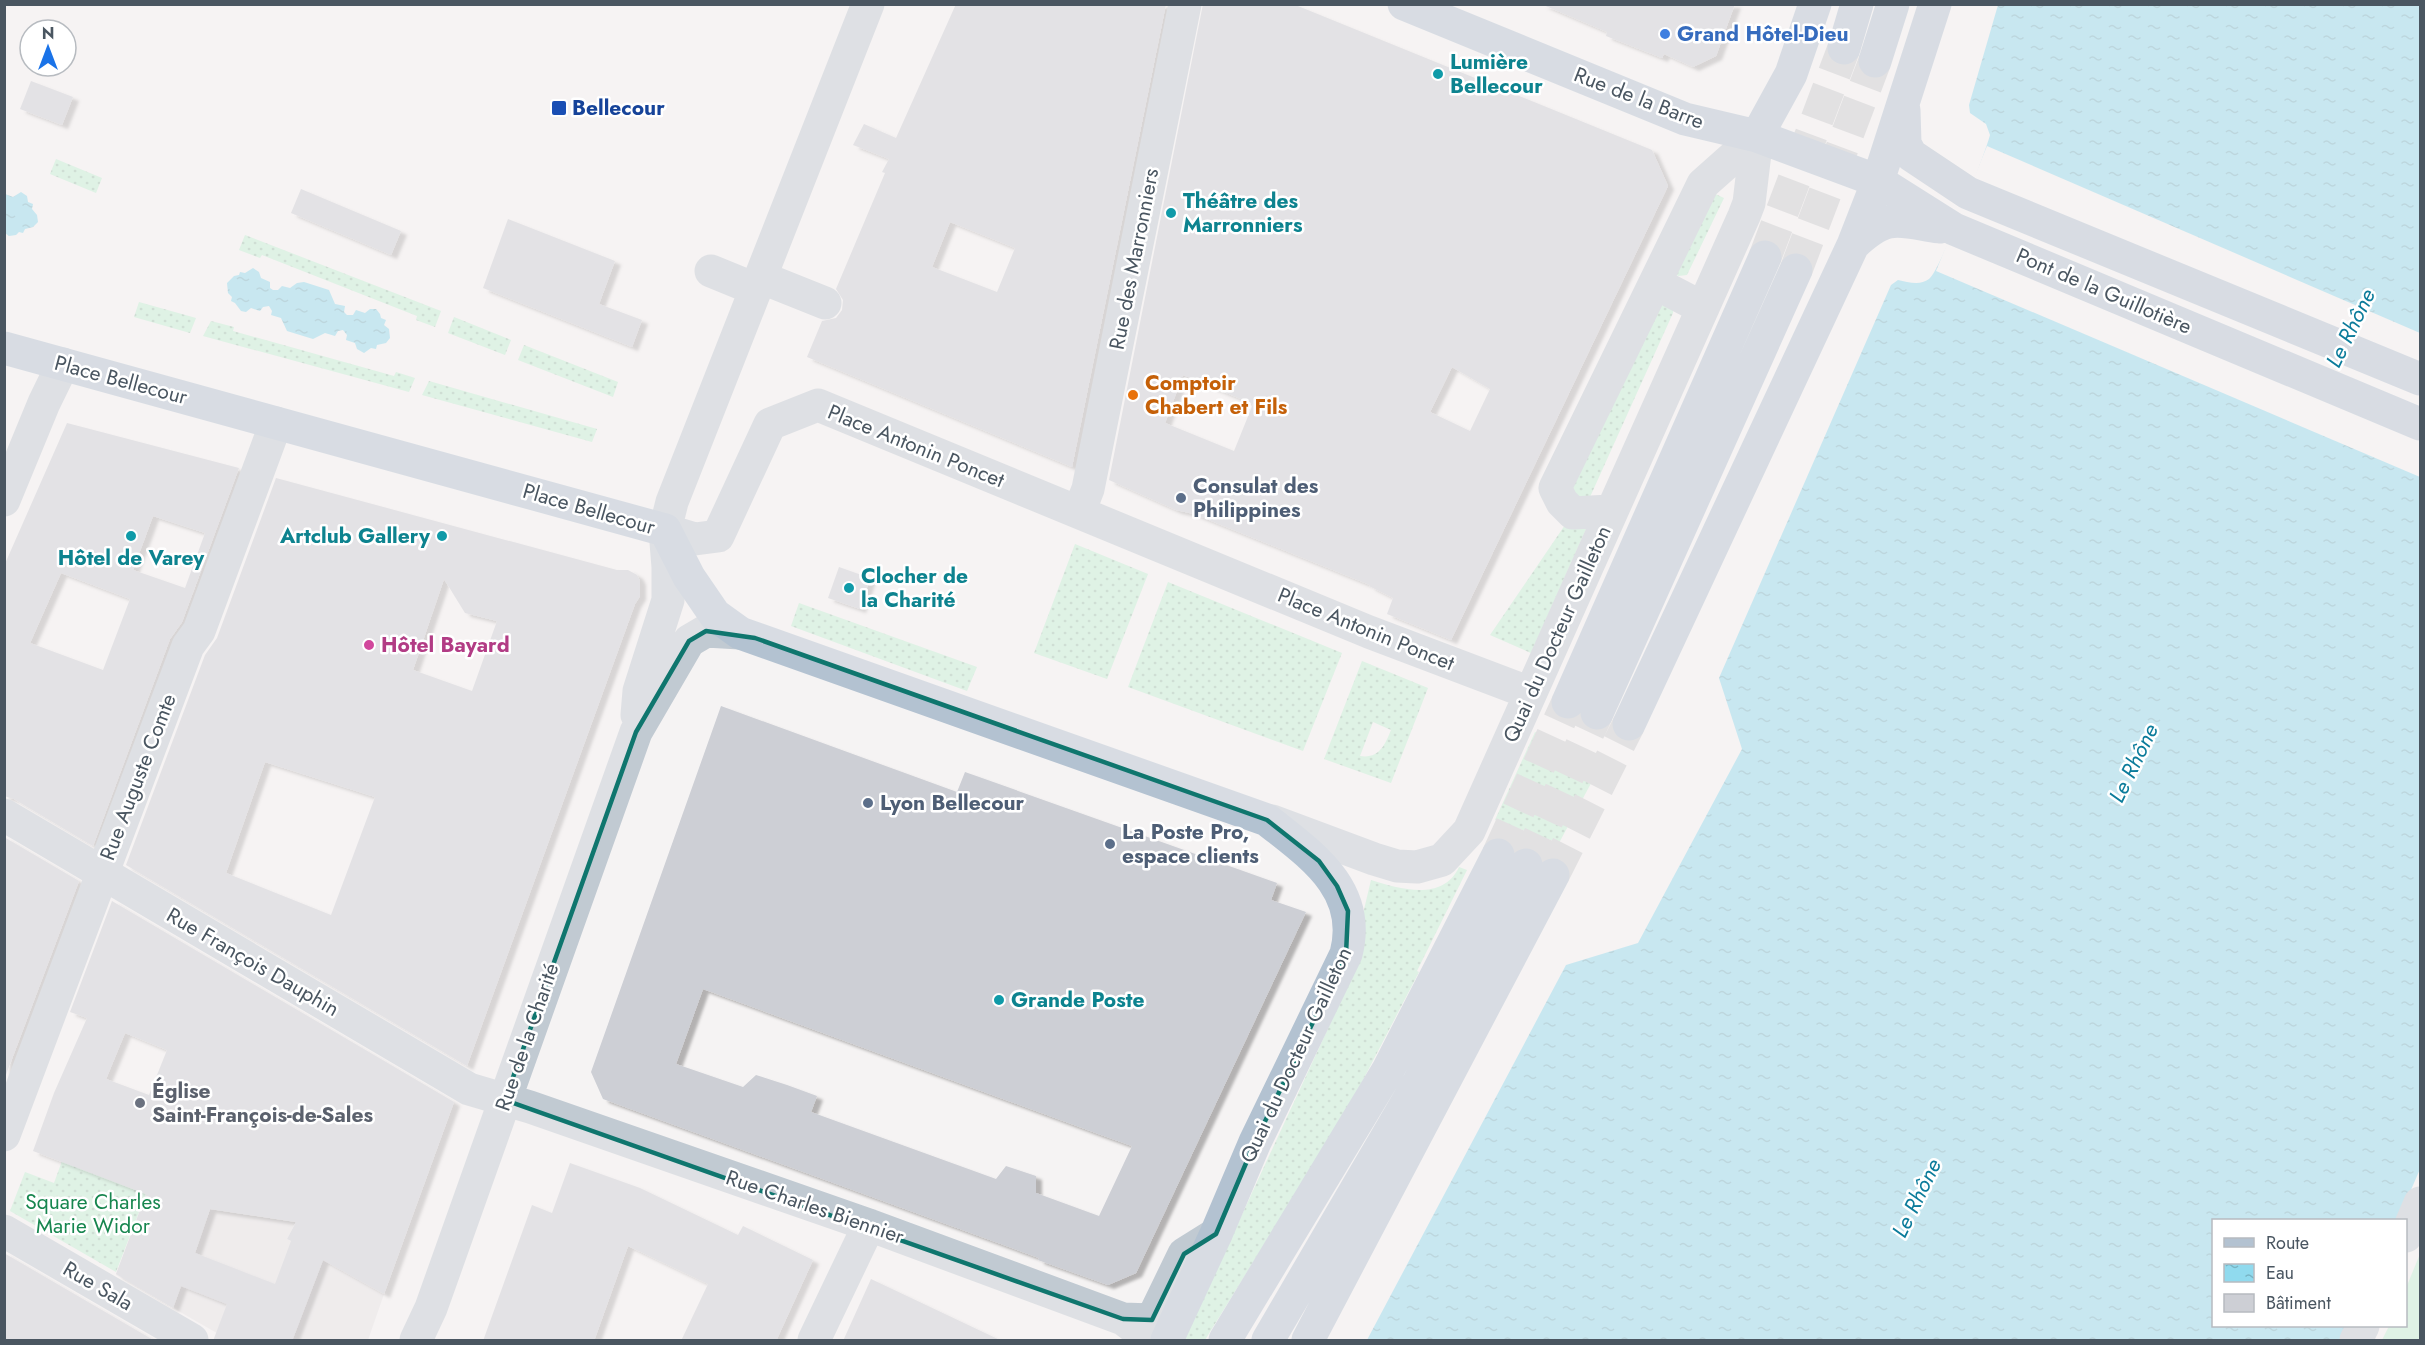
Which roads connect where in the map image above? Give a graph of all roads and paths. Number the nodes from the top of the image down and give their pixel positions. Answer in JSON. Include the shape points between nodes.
{"nodes":[{"id":1,"x":1185,"y":4,"type":"edge"},
{"id":2,"x":1404,"y":4,"type":"edge"},
{"id":3,"x":1815,"y":4,"type":"edge"},
{"id":4,"x":1857,"y":4,"type":"edge"},
{"id":5,"x":1893,"y":4,"type":"edge"},
{"id":6,"x":1935,"y":4,"type":"edge"},
{"id":7,"x":862,"y":19,"type":"edge"},
{"id":8,"x":1844,"y":48,"type":"tunnel mouth"},
{"id":9,"x":1875,"y":61,"type":"tunnel mouth"},
{"id":10,"x":1904,"y":100,"type":"junction"},
{"id":11,"x":1757,"y":136,"type":"junction"},
{"id":12,"x":1878,"y":181,"type":"junction"},
{"id":13,"x":1968,"y":193,"type":"junction"},
{"id":14,"x":1954,"y":229,"type":"junction"},
{"id":15,"x":1853,"y":245,"type":"junction"},
{"id":16,"x":1765,"y":257,"type":"tunnel mouth"},
{"id":17,"x":1796,"y":270,"type":"tunnel mouth"},
{"id":18,"x":711,"y":271,"type":"dead end"},
{"id":19,"x":758,"y":283,"type":"junction"},
{"id":20,"x":1655,"y":283,"type":"junction"},
{"id":21,"x":825,"y":303,"type":"dead end"},
{"id":22,"x":1703,"y":308,"type":"junction"},
{"id":23,"x":4,"y":348,"type":"edge"},
{"id":24,"x":63,"y":364,"type":"junction"},
{"id":25,"x":2421,"y":379,"type":"edge"},
{"id":26,"x":276,"y":423,"type":"junction"},
{"id":27,"x":2421,"y":424,"type":"edge"},
{"id":28,"x":4,"y":500,"type":"edge"},
{"id":29,"x":1078,"y":512,"type":"junction"},
{"id":30,"x":1610,"y":512,"type":"junction"},
{"id":31,"x":665,"y":530,"type":"junction"},
{"id":32,"x":740,"y":633,"type":"junction"},
{"id":33,"x":1530,"y":693,"type":"junction"},
{"id":34,"x":1629,"y":724,"type":"tunnel mouth"},
{"id":35,"x":636,"y":732,"type":"junction"},
{"id":36,"x":4,"y":815,"type":"edge"},
{"id":37,"x":1267,"y":820,"type":"junction"},
{"id":38,"x":1525,"y":865,"type":"junction"},
{"id":39,"x":102,"y":874,"type":"junction"},
{"id":40,"x":505,"y":1100,"type":"junction"},
{"id":41,"x":4,"y":1135,"type":"edge"},
{"id":42,"x":2421,"y":1203,"type":"edge"},
{"id":43,"x":869,"y":1225,"type":"junction"},
{"id":44,"x":4,"y":1231,"type":"edge"},
{"id":45,"x":1216,"y":1234,"type":"junction"},
{"id":46,"x":2407,"y":1234,"type":"edge"},
{"id":47,"x":431,"y":1308,"type":"junction"},
{"id":48,"x":2363,"y":1327,"type":"edge"},
{"id":49,"x":1133,"y":1330,"type":"edge"},
{"id":50,"x":192,"y":1341,"type":"edge"},
{"id":51,"x":416,"y":1341,"type":"edge"},
{"id":52,"x":426,"y":1341,"type":"edge"},
{"id":53,"x":814,"y":1341,"type":"edge"},
{"id":54,"x":1167,"y":1341,"type":"edge"},
{"id":55,"x":1225,"y":1341,"type":"edge"},
{"id":56,"x":1268,"y":1341,"type":"edge"},
{"id":57,"x":1308,"y":1341,"type":"edge"},
{"id":58,"x":2356,"y":1341,"type":"edge"}],
"edges":[{"from":1,"to":29,"type":"street","name":"Rue des Marronniers","via":[[1088,489]]},
{"from":2,"to":11,"type":"main road","name":"Rue de la Barre","via":[[1685,119]]},
{"from":3,"to":11,"type":"main road","via":[[1791,74]]},
{"from":4,"to":8,"type":"main road"},
{"from":5,"to":9,"type":"main road"},
{"from":6,"to":10,"type":"main road"},
{"from":7,"to":19,"type":"street","name":"Place Bellecour"},
{"from":10,"to":12,"type":"main road"},
{"from":10,"to":13,"type":"main road","name":"Pont de la Guillotière","via":[[1905,144],[1911,155]]},
{"from":11,"to":12,"type":"main road","name":"Rue de la Barre"},
{"from":11,"to":20,"type":"street","name":"Quai du Docteur Gailleton","via":[[1703,184]]},
{"from":11,"to":22,"type":"street","name":"Quai du Docteur Gailleton","via":[[1749,203]]},
{"from":12,"to":13,"type":"main road","name":"Pont de la Guillotière"},
{"from":12,"to":14,"type":"main road","name":"Pont de la Guillotière"},
{"from":12,"to":15,"type":"main road"},
{"from":13,"to":25,"type":"main road","name":"Pont de la Guillotière"},
{"from":14,"to":15,"type":"main road","via":[[1890,221],[1868,231]]},
{"from":14,"to":27,"type":"main road","name":"Pont de la Guillotière"},
{"from":15,"to":34,"type":"main road"},
{"from":16,"to":17,"type":"main road","name":"Quai du Docteur Gailleton","via":[[1583,707]]},
{"from":18,"to":19,"type":"street"},
{"from":19,"to":21,"type":"street"},
{"from":19,"to":31,"type":"street","name":"Place Bellecour","via":[[681,474]]},
{"from":20,"to":22,"type":"street"},
{"from":20,"to":30,"type":"street","name":"Quai du Docteur Gailleton","via":[[1555,488],[1574,513]]},
{"from":22,"to":30,"type":"street","name":"Quai du Docteur Gailleton"},
{"from":23,"to":24,"type":"main road","name":"Place Bellecour"},
{"from":24,"to":26,"type":"main road","name":"Place Bellecour"},
{"from":24,"to":28,"type":"street"},
{"from":26,"to":31,"type":"main road","name":"Place Bellecour"},
{"from":26,"to":39,"type":"street","name":"Rue Auguste Comte","via":[[199,632],[188,646]]},
{"from":29,"to":31,"type":"street","name":"Place Antonin Poncet","via":[[818,405],[770,424],[718,536],[695,539]]},
{"from":29,"to":33,"type":"street","name":"Place Antonin Poncet","via":[[1369,632]]},
{"from":30,"to":33,"type":"street","name":"Quai du Docteur Gailleton"},
{"from":31,"to":32,"type":"main road","via":[[689,577],[715,615]]},
{"from":31,"to":35,"type":"street","name":"Rue de la Charité","via":[[668,600],[639,691]]},
{"from":32,"to":35,"type":"street","name":"Rue de la Charité","via":[[706,631],[688,641]]},
{"from":32,"to":37,"type":"main road"},
{"from":33,"to":37,"type":"street","name":"Quai du Docteur Gailleton","via":[[1473,823],[1442,860],[1417,867],[1397,866]]},
{"from":35,"to":40,"type":"street","name":"Rue de la Charité"},
{"from":36,"to":39,"type":"street","name":"Rue François Dauphin"},
{"from":37,"to":45,"type":"main road","name":"Quai du Docteur Gailleton","via":[[1319,861],[1338,886],[1348,911],[1350,938]]},
{"from":38,"to":55,"type":"main road","via":[[1388,1070]]},
{"from":38,"to":56,"type":"main road","via":[[1419,1082]]},
{"from":38,"to":57,"type":"main road"},
{"from":39,"to":40,"type":"street","name":"Rue François Dauphin","via":[[469,1089]]},
{"from":39,"to":41,"type":"street","name":"Rue Auguste Comte"},
{"from":40,"to":43,"type":"street","name":"Rue Charles Biennier"},
{"from":40,"to":47,"type":"street","name":"Rue de la Charité"},
{"from":42,"to":46,"type":"street"},
{"from":43,"to":49,"type":"street","name":"Rue Charles Biennier"},
{"from":43,"to":53,"type":"street"},
{"from":44,"to":50,"type":"street","name":"Rue Sala"},
{"from":45,"to":49,"type":"street","name":"Rue Charles Biennier","via":[[1184,1254],[1152,1320]]},
{"from":45,"to":54,"type":"main road","name":"Quai du Docteur Gailleton"},
{"from":47,"to":51,"type":"street","name":"Rue de la Charité"},
{"from":47,"to":52,"type":"street"},
{"from":48,"to":58,"type":"street"}]}
